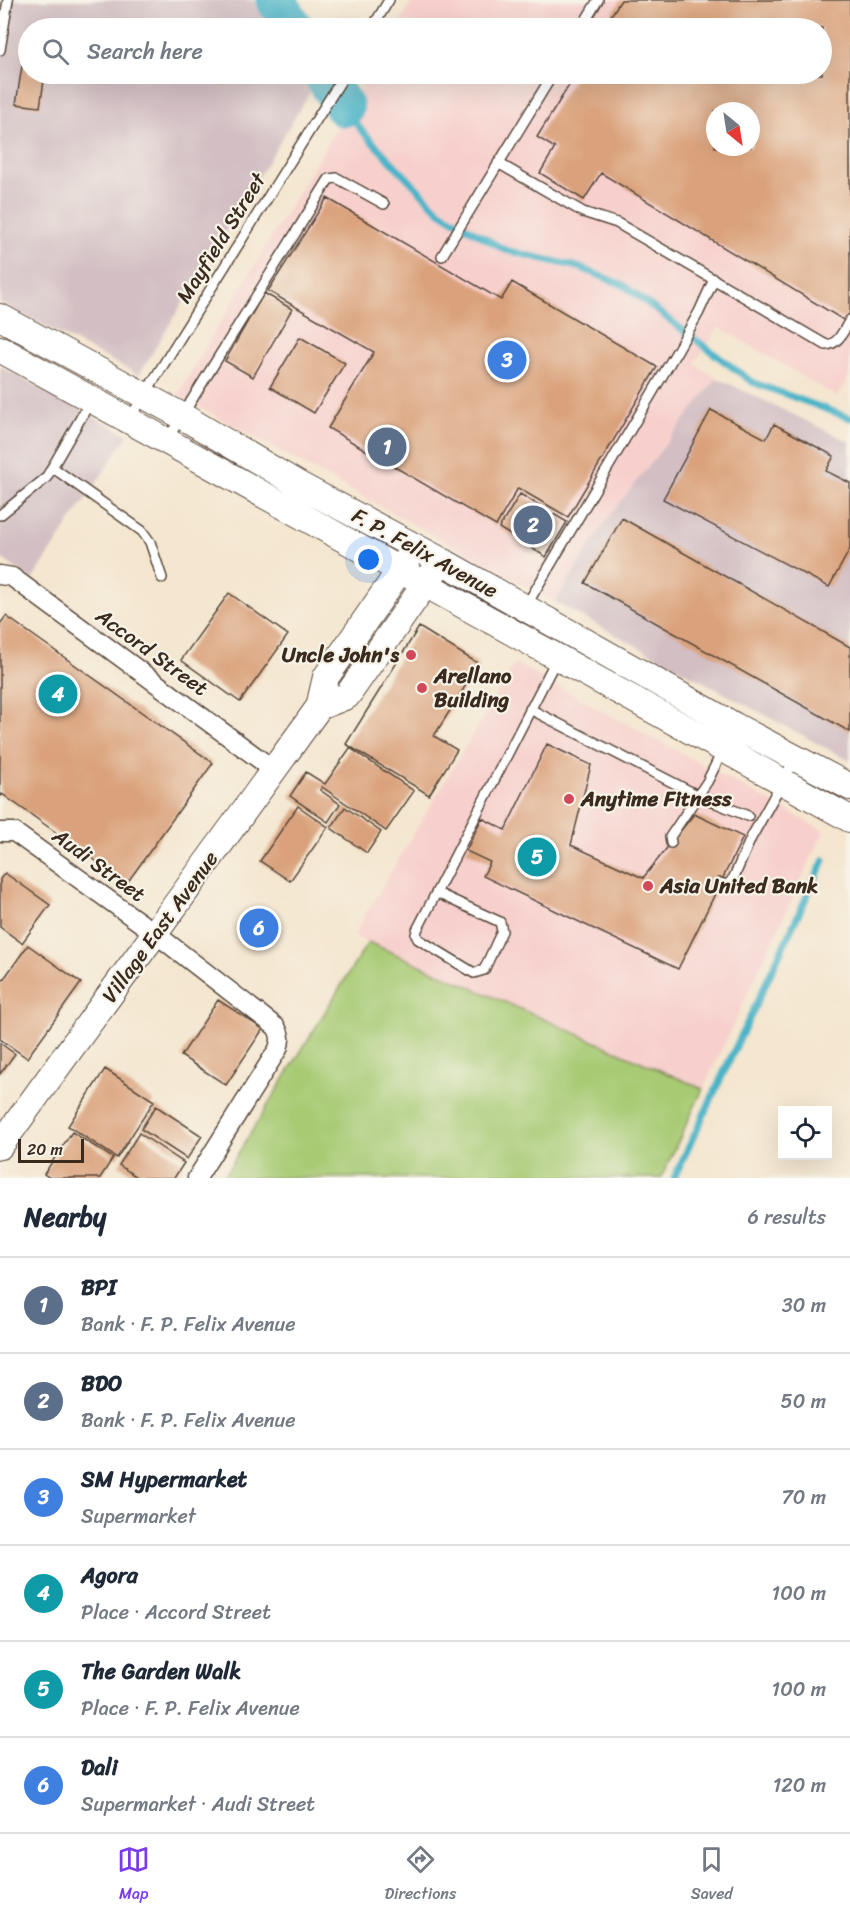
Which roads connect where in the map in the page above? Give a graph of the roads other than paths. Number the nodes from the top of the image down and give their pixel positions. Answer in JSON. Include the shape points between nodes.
{"nodes":[{"id":1,"x":8,"y":0,"type":"edge"},
{"id":2,"x":389,"y":0,"type":"edge"},
{"id":3,"x":598,"y":0,"type":"edge"},
{"id":4,"x":378,"y":18,"type":"edge"},
{"id":5,"x":587,"y":18,"type":"edge"},
{"id":6,"x":0,"y":50,"type":"edge"},
{"id":7,"x":338,"y":84,"type":"edge"},
{"id":8,"x":547,"y":84,"type":"edge"},
{"id":9,"x":498,"y":163,"type":"junction"},
{"id":10,"x":384,"y":204,"type":"dead end"},
{"id":11,"x":442,"y":256,"type":"dead end"},
{"id":12,"x":714,"y":279,"type":"junction"},
{"id":13,"x":0,"y":316,"type":"edge"},
{"id":14,"x":850,"y":320,"type":"edge"},
{"id":15,"x":0,"y":350,"type":"edge"},
{"id":16,"x":144,"y":396,"type":"junction"},
{"id":17,"x":92,"y":400,"type":"junction"},
{"id":18,"x":182,"y":416,"type":"junction"},
{"id":19,"x":128,"y":421,"type":"junction"},
{"id":20,"x":166,"y":442,"type":"junction"},
{"id":21,"x":52,"y":467,"type":"junction"},
{"id":22,"x":0,"y":515,"type":"edge"},
{"id":23,"x":416,"y":547,"type":"junction"},
{"id":24,"x":442,"y":561,"type":"junction"},
{"id":25,"x":400,"y":571,"type":"junction"},
{"id":26,"x":0,"y":575,"type":"edge"},
{"id":27,"x":162,"y":578,"type":"dead end"},
{"id":28,"x":425,"y":584,"type":"junction"},
{"id":29,"x":524,"y":608,"type":"junction"},
{"id":30,"x":372,"y":611,"type":"junction"},
{"id":31,"x":395,"y":626,"type":"junction"},
{"id":32,"x":557,"y":658,"type":"junction"},
{"id":33,"x":319,"y":707,"type":"junction"},
{"id":34,"x":530,"y":709,"type":"junction"},
{"id":35,"x":723,"y":750,"type":"junction"},
{"id":36,"x":796,"y":758,"type":"junction"},
{"id":37,"x":274,"y":770,"type":"junction"},
{"id":38,"x":783,"y":783,"type":"junction"},
{"id":39,"x":850,"y":788,"type":"edge"},
{"id":40,"x":699,"y":796,"type":"junction"},
{"id":41,"x":748,"y":816,"type":"dead end"},
{"id":42,"x":850,"y":819,"type":"edge"},
{"id":43,"x":0,"y":832,"type":"edge"},
{"id":44,"x":671,"y":843,"type":"dead end"},
{"id":45,"x":720,"y":883,"type":"dead end"},
{"id":46,"x":436,"y":893,"type":"junction"},
{"id":47,"x":156,"y":934,"type":"junction"},
{"id":48,"x":0,"y":1146,"type":"edge"},
{"id":49,"x":197,"y":1178,"type":"edge"}],
"edges":[{"from":1,"to":6,"type":"lane"},
{"from":2,"to":4,"type":"lane"},
{"from":3,"to":5,"type":"lane"},
{"from":7,"to":16,"type":"lane","name":"Mayfield Street"},
{"from":8,"to":9,"type":"lane"},
{"from":9,"to":11,"type":"lane"},
{"from":9,"to":12,"type":"lane","via":[[583,212],[617,223]]},
{"from":10,"to":18,"type":"lane","via":[[337,178],[329,179]]},
{"from":12,"to":14,"type":"lane","via":[[826,345],[838,340]]},
{"from":12,"to":29,"type":"lane","via":[[677,351]]},
{"from":13,"to":16,"type":"main road","name":"F. P. Felix Avenue"},
{"from":15,"to":17,"type":"main road","name":"F. P. Felix Avenue"},
{"from":16,"to":18,"type":"main road","name":"F. P. Felix Avenue"},
{"from":16,"to":19,"type":"lane","name":"Mayfield Street"},
{"from":17,"to":19,"type":"main road","name":"F. P. Felix Avenue"},
{"from":17,"to":21,"type":"lane"},
{"from":18,"to":20,"type":"lane"},
{"from":18,"to":23,"type":"main road","name":"F. P. Felix Avenue"},
{"from":19,"to":20,"type":"main road","name":"F. P. Felix Avenue"},
{"from":20,"to":25,"type":"main road","name":"F. P. Felix Avenue"},
{"from":21,"to":22,"type":"lane","via":[[46,478]]},
{"from":21,"to":27,"type":"lane","via":[[142,531],[150,542]]},
{"from":23,"to":24,"type":"main road","name":"F. P. Felix Avenue"},
{"from":23,"to":25,"type":"main road","name":"Village East Avenue"},
{"from":24,"to":28,"type":"main road"},
{"from":24,"to":29,"type":"main road","name":"F. P. Felix Avenue"},
{"from":25,"to":28,"type":"main road","name":"F. P. Felix Avenue"},
{"from":25,"to":30,"type":"main road","name":"Village East Avenue"},
{"from":26,"to":37,"type":"street","name":"Accord Street","via":[[12,577]]},
{"from":28,"to":31,"type":"main road"},
{"from":28,"to":32,"type":"main road","name":"F. P. Felix Avenue"},
{"from":29,"to":36,"type":"main road","name":"F. P. Felix Avenue"},
{"from":30,"to":31,"type":"main road"},
{"from":30,"to":33,"type":"main road","name":"Village East Avenue","via":[[326,676]]},
{"from":31,"to":33,"type":"main road","via":[[347,696]]},
{"from":32,"to":34,"type":"lane"},
{"from":32,"to":35,"type":"main road","name":"F. P. Felix Avenue"},
{"from":33,"to":37,"type":"main road","name":"Village East Avenue"},
{"from":34,"to":40,"type":"lane"},
{"from":34,"to":46,"type":"lane"},
{"from":35,"to":38,"type":"main road","name":"F. P. Felix Avenue"},
{"from":35,"to":40,"type":"lane"},
{"from":36,"to":38,"type":"lane"},
{"from":36,"to":39,"type":"main road","name":"F. P. Felix Avenue"},
{"from":37,"to":47,"type":"main road","name":"Village East Avenue"},
{"from":38,"to":42,"type":"main road","name":"F. P. Felix Avenue"},
{"from":38,"to":45,"type":"lane","via":[[734,877],[728,885]]},
{"from":40,"to":41,"type":"lane"},
{"from":40,"to":44,"type":"lane","via":[[670,837]]},
{"from":43,"to":47,"type":"street","name":"Audi Street","via":[[15,832]]},
{"from":46,"to":46,"type":"lane","via":[[417,930],[418,939],[474,973],[484,970],[502,931],[500,922]]},
{"from":47,"to":48,"type":"main road","name":"Village East Avenue"},
{"from":47,"to":49,"type":"street","name":"Audi Street","via":[[270,1021],[280,1034],[278,1049]]}]}
